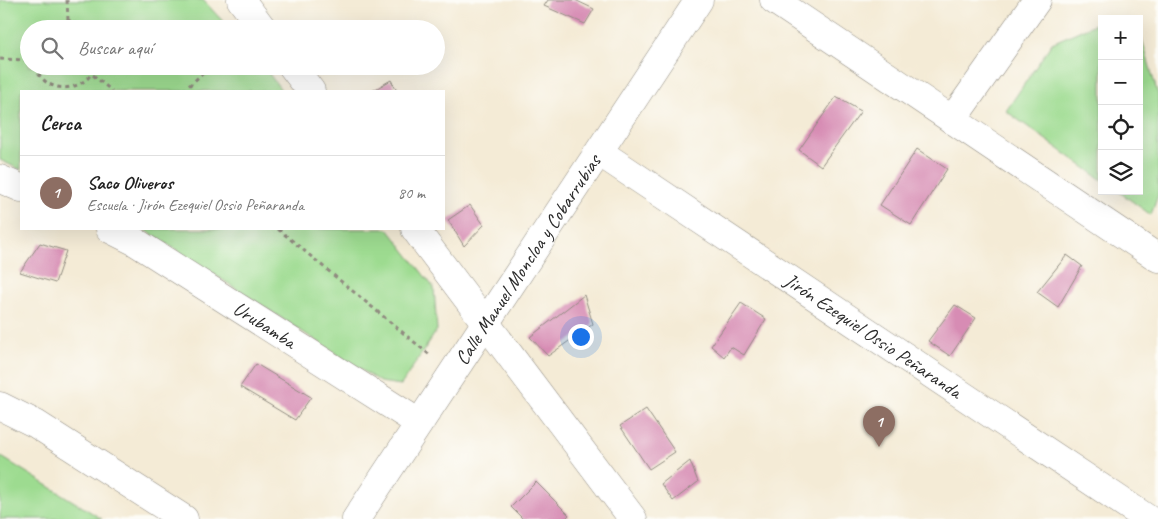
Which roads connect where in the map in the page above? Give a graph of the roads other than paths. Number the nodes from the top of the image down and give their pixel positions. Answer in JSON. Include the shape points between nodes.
{"nodes":[{"id":1,"x":241,"y":0,"type":"edge"},
{"id":2,"x":699,"y":0,"type":"edge"},
{"id":3,"x":774,"y":0,"type":"edge"},
{"id":4,"x":1037,"y":0,"type":"edge"},
{"id":5,"x":256,"y":20,"type":"edge"},
{"id":6,"x":299,"y":75,"type":"edge"},
{"id":7,"x":310,"y":90,"type":"edge"},
{"id":8,"x":952,"y":120,"type":"junction"},
{"id":9,"x":599,"y":152,"type":"junction"},
{"id":10,"x":0,"y":179,"type":"edge"},
{"id":11,"x":20,"y":188,"type":"edge"},
{"id":12,"x":112,"y":230,"type":"edge"},
{"id":13,"x":416,"y":230,"type":"edge"},
{"id":14,"x":1156,"y":252,"type":"edge"},
{"id":15,"x":486,"y":323,"type":"junction"},
{"id":16,"x":0,"y":406,"type":"edge"},
{"id":17,"x":419,"y":423,"type":"junction"},
{"id":18,"x":184,"y":519,"type":"edge"},
{"id":19,"x":356,"y":519,"type":"edge"},
{"id":20,"x":633,"y":519,"type":"edge"},
{"id":21,"x":1148,"y":519,"type":"edge"}],
"edges":[{"from":1,"to":5,"type":"street"},
{"from":2,"to":9,"type":"street","name":"Calle Manuel Moncloa y Cobarrubias"},
{"from":3,"to":8,"type":"street"},
{"from":4,"to":8,"type":"street"},
{"from":6,"to":7,"type":"street"},
{"from":8,"to":14,"type":"street"},
{"from":9,"to":15,"type":"street","name":"Calle Manuel Moncloa y Cobarrubias"},
{"from":9,"to":21,"type":"street","name":"Jirón Ezequiel Ossio Peñaranda"},
{"from":10,"to":11,"type":"street"},
{"from":12,"to":17,"type":"street","name":"Urubamba"},
{"from":13,"to":15,"type":"street"},
{"from":15,"to":17,"type":"street","name":"Calle Manuel Moncloa y Cobarrubias"},
{"from":15,"to":20,"type":"street"},
{"from":16,"to":18,"type":"street","via":[[36,424]]},
{"from":17,"to":19,"type":"street","name":"Calle Manuel Moncloa y Cobarrubias"}]}
